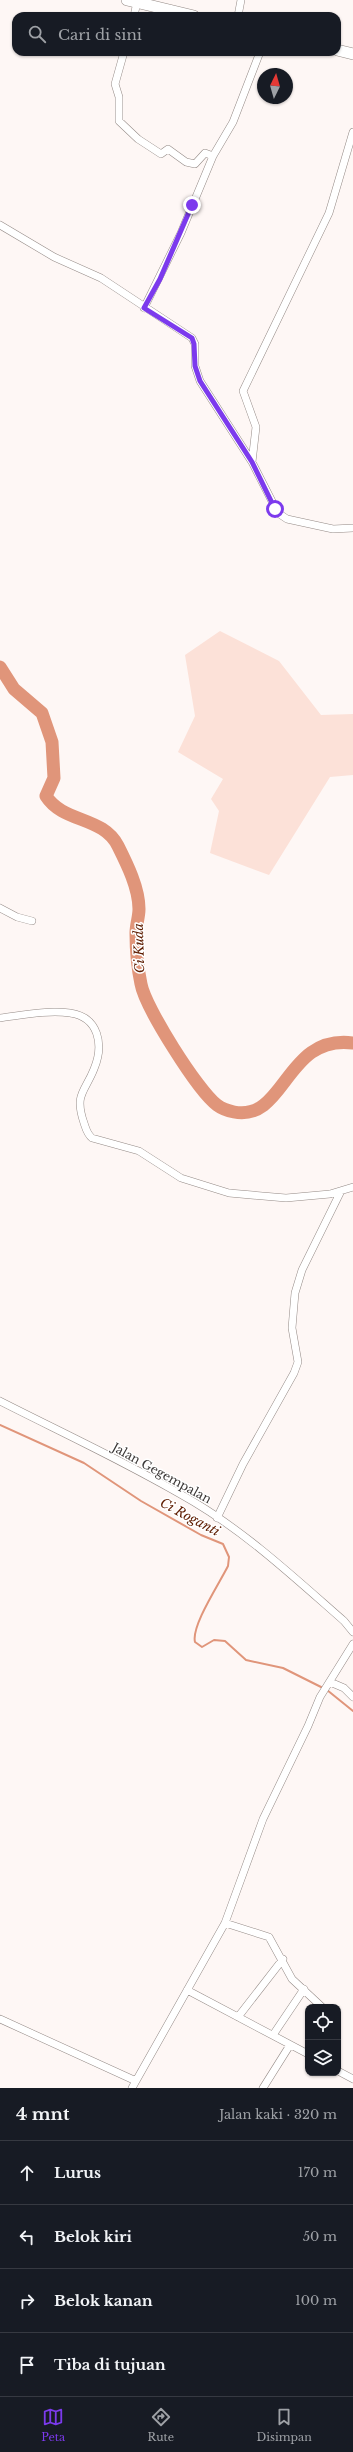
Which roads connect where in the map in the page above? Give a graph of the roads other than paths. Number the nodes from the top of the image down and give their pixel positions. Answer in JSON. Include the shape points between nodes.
{"nodes":[{"id":1,"x":241,"y":0,"type":"edge"},
{"id":2,"x":132,"y":1,"type":"edge"},
{"id":3,"x":133,"y":12,"type":"edge"},
{"id":4,"x":177,"y":12,"type":"edge"},
{"id":5,"x":239,"y":12,"type":"edge"},
{"id":6,"x":341,"y":51,"type":"edge"},
{"id":7,"x":353,"y":54,"type":"edge"},
{"id":8,"x":123,"y":56,"type":"edge"},
{"id":9,"x":258,"y":56,"type":"edge"},
{"id":10,"x":353,"y":132,"type":"edge"},
{"id":11,"x":213,"y":156,"type":"junction"},
{"id":12,"x":0,"y":225,"type":"edge"},
{"id":13,"x":144,"y":308,"type":"junction"},
{"id":14,"x":252,"y":462,"type":"junction"},
{"id":15,"x":353,"y":528,"type":"edge"},
{"id":16,"x":0,"y":908,"type":"edge"},
{"id":17,"x":32,"y":921,"type":"dead end"},
{"id":18,"x":0,"y":1018,"type":"edge"},
{"id":19,"x":353,"y":1187,"type":"edge"},
{"id":20,"x":341,"y":1191,"type":"junction"},
{"id":21,"x":0,"y":1401,"type":"edge"},
{"id":22,"x":217,"y":1518,"type":"junction"},
{"id":23,"x":353,"y":1632,"type":"edge"},
{"id":24,"x":353,"y":1644,"type":"edge"},
{"id":25,"x":329,"y":1685,"type":"junction"},
{"id":26,"x":353,"y":1697,"type":"edge"},
{"id":27,"x":225,"y":1923,"type":"junction"},
{"id":28,"x":283,"y":1959,"type":"junction"},
{"id":29,"x":304,"y":1989,"type":"junction"},
{"id":30,"x":187,"y":1990,"type":"junction"},
{"id":31,"x":319,"y":2004,"type":"edge"},
{"id":32,"x":238,"y":2017,"type":"junction"},
{"id":33,"x":0,"y":2019,"type":"edge"},
{"id":34,"x":273,"y":2035,"type":"junction"},
{"id":35,"x":290,"y":2045,"type":"junction"},
{"id":36,"x":305,"y":2052,"type":"edge"},
{"id":37,"x":341,"y":2073,"type":"edge"},
{"id":38,"x":353,"y":2079,"type":"edge"},
{"id":39,"x":136,"y":2081,"type":"junction"},
{"id":40,"x":132,"y":2088,"type":"edge"},
{"id":41,"x":263,"y":2088,"type":"edge"}],
"edges":[{"from":1,"to":5,"type":"street"},
{"from":2,"to":3,"type":"street"},
{"from":2,"to":4,"type":"highway"},
{"from":6,"to":7,"type":"highway"},
{"from":8,"to":11,"type":"street","via":[[115,84],[119,96],[119,122],[138,139],[161,154],[168,149],[186,162],[196,164],[205,153]]},
{"from":9,"to":11,"type":"street","via":[[233,122]]},
{"from":10,"to":14,"type":"street","via":[[329,213],[243,391],[256,426]]},
{"from":11,"to":13,"type":"street","via":[[172,254]]},
{"from":12,"to":13,"type":"street","via":[[54,257],[100,278]]},
{"from":13,"to":14,"type":"street","via":[[192,338],[195,366],[200,381]]},
{"from":14,"to":15,"type":"street","via":[[275,509],[283,517],[333,529]]},
{"from":16,"to":17,"type":"street"},
{"from":18,"to":20,"type":"street","via":[[47,1012],[71,1013],[86,1017],[93,1024],[97,1030],[99,1050],[94,1070],[82,1089],[79,1102],[88,1135],[92,1138],[139,1151],[181,1178],[229,1193],[286,1198]]},
{"from":19,"to":20,"type":"street"},
{"from":20,"to":22,"type":"street","via":[[302,1270],[295,1293],[292,1328],[298,1362],[294,1373],[243,1464]]},
{"from":21,"to":22,"type":"street","name":"Jalan Gegempalan","via":[[97,1449],[196,1503]]},
{"from":22,"to":23,"type":"street","name":"Jalan Gegempalan","via":[[265,1552],[344,1621]]},
{"from":24,"to":25,"type":"street"},
{"from":25,"to":26,"type":"street","via":[[344,1688]]},
{"from":25,"to":27,"type":"street","via":[[320,1697],[290,1766],[263,1819]]},
{"from":27,"to":28,"type":"street","via":[[269,1936]]},
{"from":27,"to":30,"type":"street"},
{"from":28,"to":29,"type":"street","via":[[292,1979]]},
{"from":28,"to":32,"type":"street"},
{"from":29,"to":31,"type":"street"},
{"from":29,"to":34,"type":"street"},
{"from":30,"to":32,"type":"street"},
{"from":30,"to":39,"type":"street"},
{"from":32,"to":34,"type":"street"},
{"from":33,"to":39,"type":"street"},
{"from":34,"to":35,"type":"street"},
{"from":35,"to":36,"type":"street"},
{"from":35,"to":41,"type":"street"},
{"from":37,"to":38,"type":"street"},
{"from":39,"to":40,"type":"street"}]}
